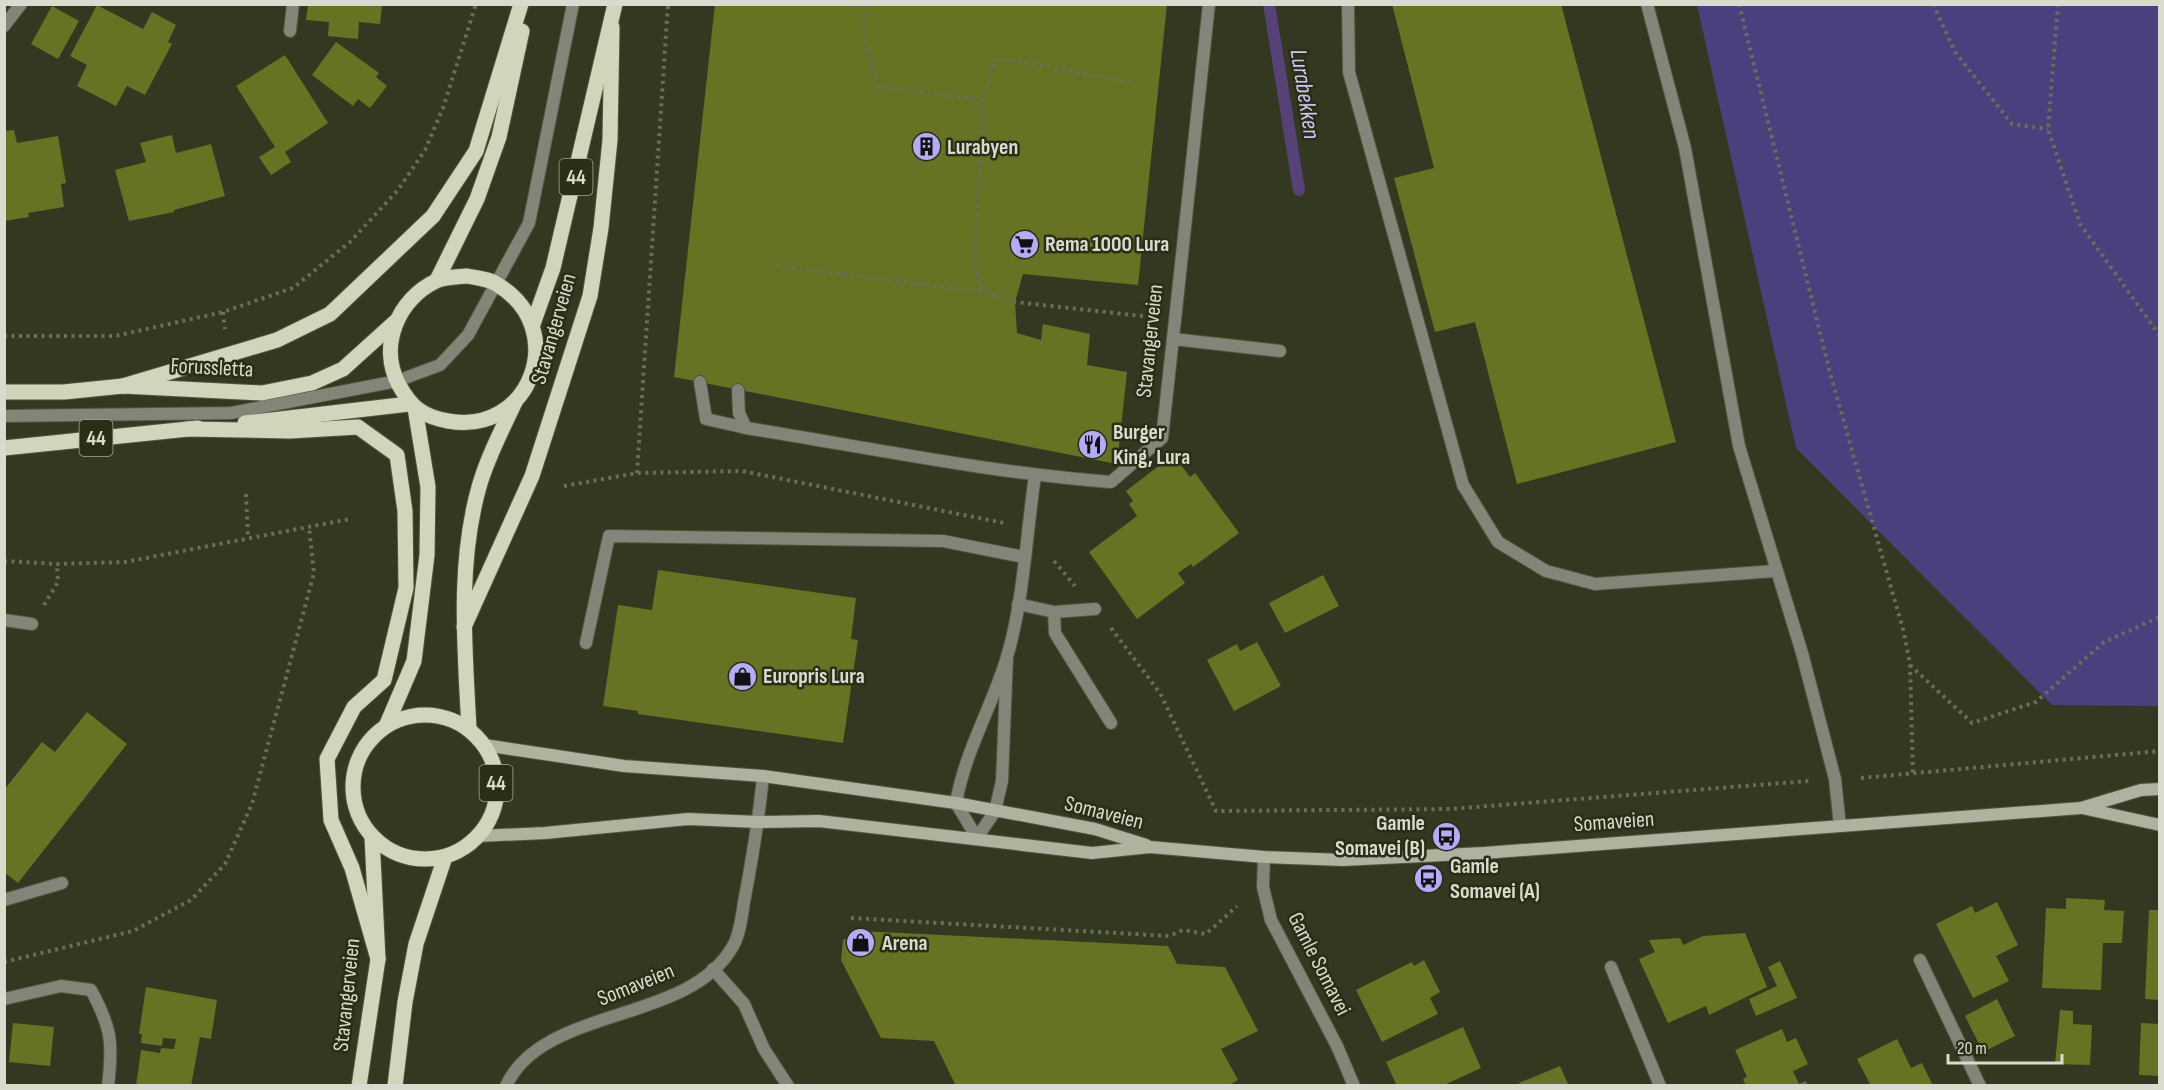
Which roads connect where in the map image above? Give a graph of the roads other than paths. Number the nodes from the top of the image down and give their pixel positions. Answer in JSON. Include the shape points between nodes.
{"nodes":[{"id":1,"x":21,"y":4,"type":"edge"},
{"id":2,"x":292,"y":4,"type":"edge"},
{"id":3,"x":521,"y":4,"type":"edge"},
{"id":4,"x":527,"y":4,"type":"edge"},
{"id":5,"x":573,"y":4,"type":"edge"},
{"id":6,"x":615,"y":4,"type":"edge"},
{"id":7,"x":1209,"y":4,"type":"edge"},
{"id":8,"x":1348,"y":4,"type":"edge"},
{"id":9,"x":1647,"y":4,"type":"edge"},
{"id":10,"x":4,"y":26,"type":"edge"},
{"id":11,"x":612,"y":27,"type":"junction"},
{"id":12,"x":290,"y":31,"type":"dead end"},
{"id":13,"x":437,"y":280,"type":"junction"},
{"id":14,"x":496,"y":283,"type":"junction"},
{"id":15,"x":395,"y":322,"type":"junction"},
{"id":16,"x":533,"y":324,"type":"junction"},
{"id":17,"x":1173,"y":339,"type":"junction"},
{"id":18,"x":1280,"y":351,"type":"dead end"},
{"id":19,"x":397,"y":381,"type":"junction"},
{"id":20,"x":700,"y":382,"type":"dead end"},
{"id":21,"x":123,"y":386,"type":"junction"},
{"id":22,"x":738,"y":390,"type":"dead end"},
{"id":23,"x":4,"y":392,"type":"edge"},
{"id":24,"x":515,"y":402,"type":"junction"},
{"id":25,"x":412,"y":406,"type":"junction"},
{"id":26,"x":4,"y":416,"type":"edge"},
{"id":27,"x":746,"y":428,"type":"junction"},
{"id":28,"x":187,"y":429,"type":"junction"},
{"id":29,"x":4,"y":447,"type":"edge"},
{"id":30,"x":1035,"y":476,"type":"junction"},
{"id":31,"x":1024,"y":557,"type":"junction"},
{"id":32,"x":1776,"y":571,"type":"junction"},
{"id":33,"x":1018,"y":604,"type":"junction"},
{"id":34,"x":1095,"y":609,"type":"road end"},
{"id":35,"x":1054,"y":612,"type":"junction"},
{"id":36,"x":4,"y":620,"type":"edge"},
{"id":37,"x":32,"y":624,"type":"road end"},
{"id":38,"x":464,"y":627,"type":"junction"},
{"id":39,"x":586,"y":643,"type":"dead end"},
{"id":40,"x":1007,"y":657,"type":"junction"},
{"id":41,"x":1111,"y":723,"type":"dead end"},
{"id":42,"x":387,"y":724,"type":"junction"},
{"id":43,"x":469,"y":729,"type":"junction"},
{"id":44,"x":484,"y":745,"type":"junction"},
{"id":45,"x":762,"y":776,"type":"junction"},
{"id":46,"x":2160,"y":789,"type":"edge"},
{"id":47,"x":956,"y":803,"type":"junction"},
{"id":48,"x":2081,"y":808,"type":"junction"},
{"id":49,"x":995,"y":811,"type":"junction"},
{"id":50,"x":759,"y":822,"type":"junction"},
{"id":51,"x":2160,"y":825,"type":"edge"},
{"id":52,"x":1840,"y":826,"type":"junction"},
{"id":53,"x":478,"y":836,"type":"junction"},
{"id":54,"x":372,"y":837,"type":"junction"},
{"id":55,"x":978,"y":838,"type":"junction"},
{"id":56,"x":1150,"y":847,"type":"junction"},
{"id":57,"x":445,"y":857,"type":"junction"},
{"id":58,"x":1264,"y":857,"type":"junction"},
{"id":59,"x":62,"y":882,"type":"dead end"},
{"id":60,"x":4,"y":900,"type":"edge"},
{"id":61,"x":378,"y":959,"type":"junction"},
{"id":62,"x":1920,"y":960,"type":"dead end"},
{"id":63,"x":1611,"y":968,"type":"dead end"},
{"id":64,"x":713,"y":969,"type":"junction"},
{"id":65,"x":4,"y":999,"type":"edge"},
{"id":66,"x":108,"y":1086,"type":"edge"},
{"id":67,"x":359,"y":1086,"type":"edge"},
{"id":68,"x":395,"y":1086,"type":"edge"},
{"id":69,"x":506,"y":1086,"type":"edge"},
{"id":70,"x":788,"y":1086,"type":"edge"},
{"id":71,"x":1354,"y":1086,"type":"edge"},
{"id":72,"x":1660,"y":1086,"type":"edge"},
{"id":73,"x":1980,"y":1086,"type":"edge"}],
"edges":[{"from":1,"to":10,"type":"street"},
{"from":2,"to":12,"type":"street"},
{"from":3,"to":21,"type":"main road","via":[[476,151],[433,216],[330,314],[277,339]]},
{"from":4,"to":13,"type":"main road","via":[[499,137],[477,199]]},
{"from":5,"to":14,"type":"street","via":[[529,223]]},
{"from":6,"to":11,"type":"main road","name":"Stavangerveien","number":"44"},
{"from":7,"to":17,"type":"street","name":"Stavangerveien"},
{"from":8,"to":32,"type":"street","via":[[1349,72],[1463,485],[1498,542],[1546,571],[1595,584]]},
{"from":9,"to":32,"type":"street","via":[[1685,148],[1740,446]]},
{"from":11,"to":16,"type":"main road","name":"Stavangerveien","number":"44","via":[[553,268]]},
{"from":11,"to":38,"type":"main road","name":"Stavangerveien","via":[[610,140],[590,296],[532,476]]},
{"from":13,"to":14,"type":"main road","via":[[467,276]]},
{"from":13,"to":15,"type":"main road","via":[[412,296]]},
{"from":14,"to":16,"type":"main road","via":[[519,300]]},
{"from":14,"to":19,"type":"street","via":[[468,335],[440,365]]},
{"from":15,"to":19,"type":"main road","via":[[390,351]]},
{"from":15,"to":21,"type":"main road","name":"Forussletta","via":[[343,369],[312,383],[262,393]]},
{"from":16,"to":24,"type":"main road","via":[[537,352],[531,380]]},
{"from":17,"to":18,"type":"street"},
{"from":17,"to":30,"type":"street","name":"Stavangerveien","via":[[1162,438],[1112,482]]},
{"from":19,"to":25,"type":"main road"},
{"from":19,"to":26,"type":"street","via":[[231,413]]},
{"from":20,"to":27,"type":"street","via":[[706,419]]},
{"from":21,"to":23,"type":"main road","name":"Forussletta","number":"44","via":[[64,392]]},
{"from":22,"to":27,"type":"street","via":[[739,413]]},
{"from":24,"to":25,"type":"main road","via":[[491,418],[464,424],[436,418]]},
{"from":24,"to":38,"type":"main road","name":"Stavangerveien","via":[[479,485],[469,528]]},
{"from":25,"to":28,"type":"main road"},
{"from":25,"to":42,"type":"main road","via":[[428,487],[427,555],[414,661]]},
{"from":27,"to":30,"type":"street"},
{"from":28,"to":29,"type":"main road","number":"44"},
{"from":28,"to":61,"type":"main road","via":[[290,431],[358,427],[397,455],[405,511],[406,588],[384,680],[354,707],[327,759],[331,820],[352,868]]},
{"from":30,"to":31,"type":"street"},
{"from":31,"to":33,"type":"street"},
{"from":31,"to":39,"type":"street","via":[[943,541],[609,536]]},
{"from":32,"to":52,"type":"street","via":[[1835,779]]},
{"from":33,"to":35,"type":"street"},
{"from":33,"to":40,"type":"street"},
{"from":34,"to":35,"type":"street"},
{"from":35,"to":41,"type":"street","via":[[1055,633]]},
{"from":36,"to":37,"type":"street"},
{"from":38,"to":43,"type":"main road","name":"Stavangerveien"},
{"from":40,"to":47,"type":"street","via":[[961,774]]},
{"from":40,"to":49,"type":"street","via":[[1002,781]]},
{"from":42,"to":43,"type":"main road","number":"44","via":[[407,716],[428,714],[450,718]]},
{"from":42,"to":54,"type":"main road","number":"44","via":[[367,742],[355,765],[352,791],[358,816]]},
{"from":43,"to":44,"type":"main road","number":"44"},
{"from":44,"to":45,"type":"main road","name":"Somaveien","via":[[624,766]]},
{"from":44,"to":53,"type":"main road","number":"44","via":[[494,767],[497,791],[491,815]]},
{"from":45,"to":47,"type":"main road","name":"Somaveien"},
{"from":45,"to":50,"type":"street","name":"Somaveien"},
{"from":46,"to":48,"type":"main road","name":"Somaveien","via":[[2141,790]]},
{"from":47,"to":49,"type":"main road","name":"Somaveien"},
{"from":47,"to":55,"type":"street"},
{"from":48,"to":51,"type":"main road","name":"Somaveien"},
{"from":48,"to":52,"type":"main road","name":"Somaveien"},
{"from":49,"to":55,"type":"street"},
{"from":49,"to":56,"type":"main road","name":"Somaveien","via":[[1095,829]]},
{"from":50,"to":53,"type":"main road","name":"Somaveien","via":[[688,819]]},
{"from":50,"to":55,"type":"main road","name":"Somaveien","via":[[819,821]]},
{"from":50,"to":64,"type":"street","name":"Somaveien","via":[[734,946]]},
{"from":52,"to":58,"type":"main road","name":"Somaveien","via":[[1484,853],[1343,860]]},
{"from":53,"to":57,"type":"main road","number":"44"},
{"from":54,"to":57,"type":"main road","number":"44","via":[[394,853],[419,859]]},
{"from":54,"to":61,"type":"main road","name":"Stavangerveien","number":"44"},
{"from":55,"to":56,"type":"main road","name":"Somaveien","via":[[1092,853]]},
{"from":56,"to":58,"type":"main road","name":"Somaveien"},
{"from":57,"to":68,"type":"main road","via":[[416,944]]},
{"from":58,"to":71,"type":"street","name":"Gamle Somavei","via":[[1263,887],[1271,920]]},
{"from":59,"to":60,"type":"street"},
{"from":61,"to":67,"type":"main road","name":"Stavangerveien","number":"44"},
{"from":62,"to":73,"type":"street"},
{"from":63,"to":72,"type":"street"},
{"from":64,"to":69,"type":"street","name":"Somaveien","via":[[677,994],[561,1035],[531,1056]]},
{"from":64,"to":70,"type":"street","via":[[744,1004],[764,1049]]},
{"from":65,"to":66,"type":"street","via":[[61,986],[91,990],[103,1013],[112,1047]]}]}
